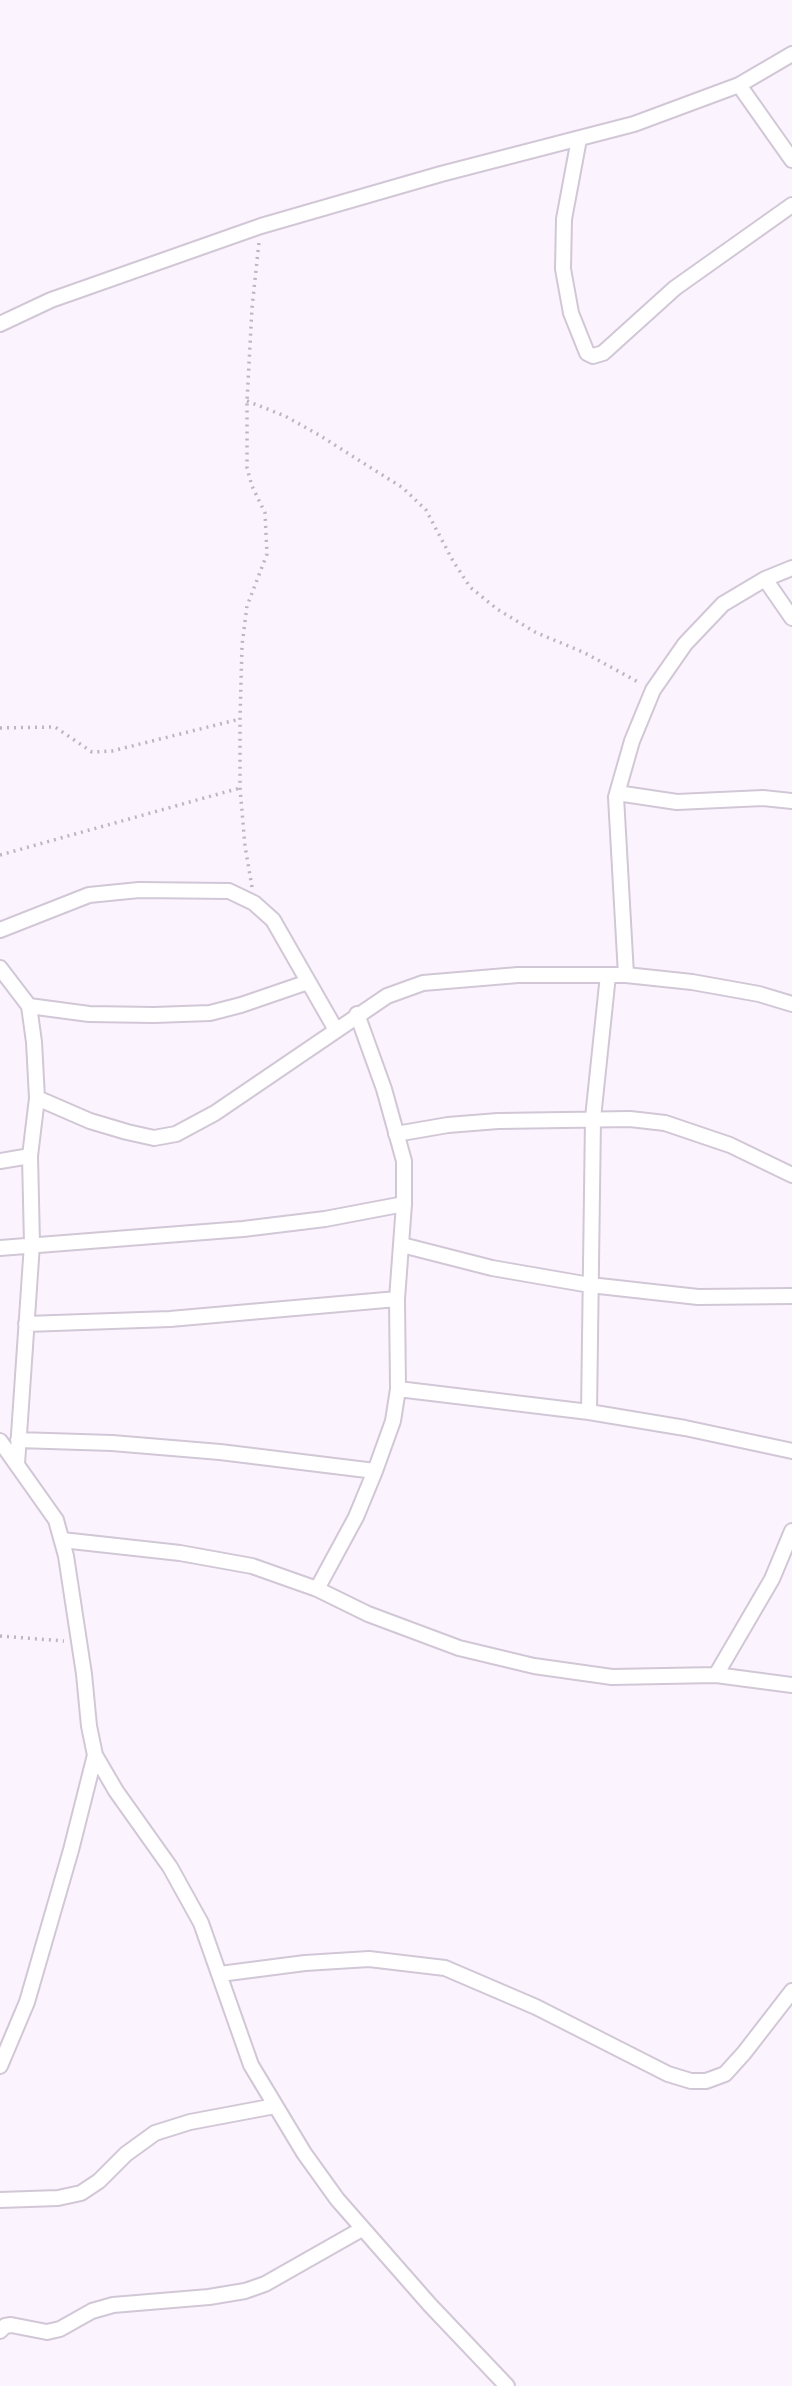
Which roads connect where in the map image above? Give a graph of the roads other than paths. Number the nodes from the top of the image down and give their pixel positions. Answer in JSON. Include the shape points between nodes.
{"nodes":[{"id":1,"x":792,"y":54,"type":"edge"},
{"id":2,"x":739,"y":85,"type":"junction"},
{"id":3,"x":579,"y":139,"type":"junction"},
{"id":4,"x":792,"y":160,"type":"edge"},
{"id":5,"x":792,"y":205,"type":"edge"},
{"id":6,"x":0,"y":324,"type":"edge"},
{"id":7,"x":792,"y":568,"type":"edge"},
{"id":8,"x":765,"y":579,"type":"junction"},
{"id":9,"x":792,"y":618,"type":"edge"},
{"id":10,"x":617,"y":793,"type":"junction"},
{"id":11,"x":792,"y":802,"type":"edge"},
{"id":12,"x":0,"y":930,"type":"edge"},
{"id":13,"x":0,"y":968,"type":"edge"},
{"id":14,"x":608,"y":975,"type":"junction"},
{"id":15,"x":626,"y":975,"type":"junction"},
{"id":16,"x":308,"y":982,"type":"junction"},
{"id":17,"x":792,"y":1004,"type":"edge"},
{"id":18,"x":29,"y":1006,"type":"junction"},
{"id":19,"x":357,"y":1014,"type":"junction"},
{"id":20,"x":335,"y":1030,"type":"junction"},
{"id":21,"x":37,"y":1098,"type":"junction"},
{"id":22,"x":593,"y":1118,"type":"junction"},
{"id":23,"x":396,"y":1134,"type":"junction"},
{"id":24,"x":30,"y":1156,"type":"junction"},
{"id":25,"x":0,"y":1161,"type":"edge"},
{"id":26,"x":792,"y":1175,"type":"edge"},
{"id":27,"x":404,"y":1204,"type":"junction"},
{"id":28,"x":32,"y":1244,"type":"junction"},
{"id":29,"x":402,"y":1245,"type":"junction"},
{"id":30,"x":0,"y":1248,"type":"edge"},
{"id":31,"x":590,"y":1285,"type":"junction"},
{"id":32,"x":792,"y":1296,"type":"edge"},
{"id":33,"x":397,"y":1299,"type":"junction"},
{"id":34,"x":26,"y":1324,"type":"junction"},
{"id":35,"x":398,"y":1389,"type":"junction"},
{"id":36,"x":589,"y":1412,"type":"junction"},
{"id":37,"x":18,"y":1440,"type":"junction"},
{"id":38,"x":0,"y":1441,"type":"edge"},
{"id":39,"x":792,"y":1451,"type":"edge"},
{"id":40,"x":17,"y":1464,"type":"junction"},
{"id":41,"x":375,"y":1471,"type":"junction"},
{"id":42,"x":792,"y":1531,"type":"edge"},
{"id":43,"x":62,"y":1540,"type":"junction"},
{"id":44,"x":317,"y":1589,"type":"junction"},
{"id":45,"x":716,"y":1675,"type":"junction"},
{"id":46,"x":792,"y":1685,"type":"edge"},
{"id":47,"x":95,"y":1755,"type":"junction"},
{"id":48,"x":220,"y":1974,"type":"junction"},
{"id":49,"x":792,"y":1991,"type":"edge"},
{"id":50,"x":0,"y":2066,"type":"edge"},
{"id":51,"x":275,"y":2106,"type":"junction"},
{"id":52,"x":0,"y":2200,"type":"edge"},
{"id":53,"x":362,"y":2228,"type":"junction"},
{"id":54,"x":0,"y":2331,"type":"edge"},
{"id":55,"x":507,"y":2386,"type":"edge"}],
"edges":[{"from":1,"to":2,"type":"street"},
{"from":2,"to":3,"type":"street"},
{"from":2,"to":4,"type":"street"},
{"from":3,"to":5,"type":"street","via":[[564,219],[564,269],[571,313],[587,353],[593,356],[603,353],[675,288]]},
{"from":3,"to":6,"type":"street","via":[[261,226],[51,300]]},
{"from":7,"to":8,"type":"street"},
{"from":8,"to":9,"type":"street"},
{"from":8,"to":10,"type":"street","via":[[723,604],[685,644],[653,690]]},
{"from":10,"to":11,"type":"street","via":[[677,802],[763,798]]},
{"from":10,"to":15,"type":"street"},
{"from":12,"to":16,"type":"street","via":[[102,894],[229,891],[254,903],[273,920]]},
{"from":13,"to":18,"type":"street"},
{"from":14,"to":15,"type":"street"},
{"from":14,"to":19,"type":"street","via":[[518,975],[423,983],[387,996]]},
{"from":14,"to":22,"type":"street"},
{"from":15,"to":17,"type":"street","via":[[692,982]]},
{"from":16,"to":18,"type":"street","via":[[210,1013],[89,1014]]},
{"from":16,"to":20,"type":"street"},
{"from":18,"to":21,"type":"street"},
{"from":19,"to":20,"type":"street"},
{"from":19,"to":23,"type":"street"},
{"from":20,"to":21,"type":"street","via":[[215,1113],[176,1134],[154,1138],[127,1132]]},
{"from":21,"to":24,"type":"street"},
{"from":22,"to":23,"type":"street","via":[[448,1125]]},
{"from":22,"to":26,"type":"street","via":[[664,1123],[730,1145]]},
{"from":22,"to":31,"type":"street"},
{"from":23,"to":27,"type":"street","via":[[404,1161]]},
{"from":24,"to":25,"type":"street"},
{"from":24,"to":28,"type":"street"},
{"from":27,"to":28,"type":"street","via":[[243,1229]]},
{"from":27,"to":29,"type":"street"},
{"from":28,"to":30,"type":"street"},
{"from":28,"to":34,"type":"street"},
{"from":29,"to":31,"type":"street","via":[[492,1268]]},
{"from":29,"to":33,"type":"street"},
{"from":31,"to":32,"type":"street","via":[[698,1297]]},
{"from":31,"to":36,"type":"street"},
{"from":33,"to":34,"type":"street","via":[[170,1319]]},
{"from":33,"to":35,"type":"street"},
{"from":34,"to":37,"type":"street"},
{"from":35,"to":36,"type":"street"},
{"from":35,"to":41,"type":"street","via":[[393,1421]]},
{"from":36,"to":39,"type":"street"},
{"from":37,"to":40,"type":"street"},
{"from":37,"to":41,"type":"street","via":[[220,1452]]},
{"from":38,"to":40,"type":"street"},
{"from":40,"to":43,"type":"street","via":[[56,1520]]},
{"from":41,"to":44,"type":"street"},
{"from":42,"to":45,"type":"street","via":[[772,1579]]},
{"from":43,"to":44,"type":"street","via":[[252,1566]]},
{"from":43,"to":47,"type":"street"},
{"from":44,"to":45,"type":"street","via":[[368,1614],[459,1648],[534,1666],[612,1677]]},
{"from":45,"to":46,"type":"street"},
{"from":47,"to":48,"type":"street","via":[[170,1867],[201,1923]]},
{"from":47,"to":50,"type":"street","via":[[27,2002]]},
{"from":48,"to":49,"type":"street","via":[[369,1959],[444,1968],[691,2081],[725,2074]]},
{"from":48,"to":51,"type":"street","via":[[251,2065]]},
{"from":51,"to":52,"type":"street","via":[[155,2133],[81,2193],[58,2199]]},
{"from":51,"to":53,"type":"street","via":[[304,2153]]},
{"from":53,"to":54,"type":"street","via":[[245,2291],[113,2305],[47,2333],[11,2325]]},
{"from":53,"to":55,"type":"street"}]}
